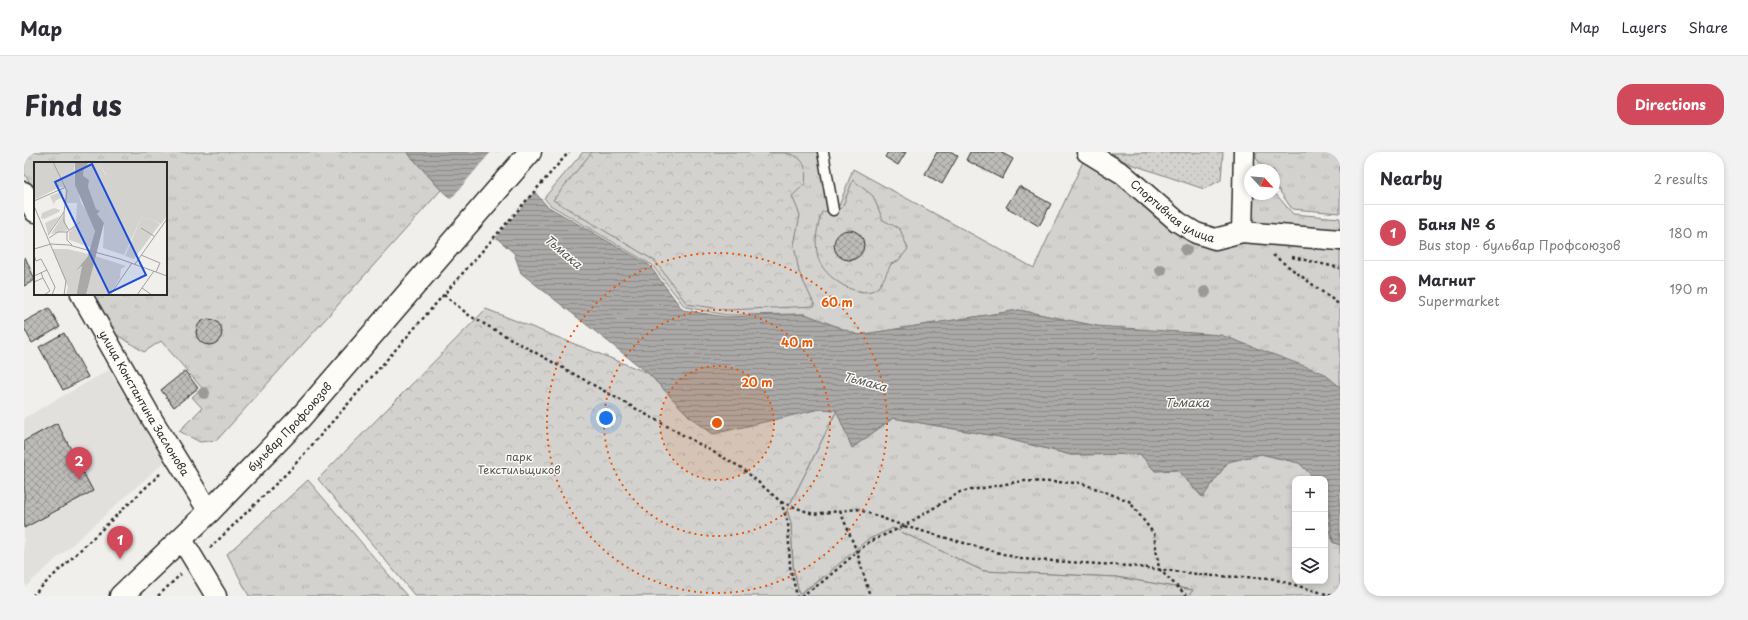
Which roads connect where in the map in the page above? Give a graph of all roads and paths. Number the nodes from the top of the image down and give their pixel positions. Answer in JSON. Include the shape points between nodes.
{"nodes":[{"id":1,"x":530,"y":152,"type":"edge"},
{"id":2,"x":569,"y":152,"type":"edge"},
{"id":3,"x":823,"y":152,"type":"edge"},
{"id":4,"x":1087,"y":152,"type":"edge"},
{"id":5,"x":1244,"y":152,"type":"edge"},
{"id":6,"x":24,"y":192,"type":"edge"},
{"id":7,"x":34,"y":210,"type":"edge"},
{"id":8,"x":833,"y":210,"type":"dead end"},
{"id":9,"x":1242,"y":232,"type":"junction"},
{"id":10,"x":1340,"y":240,"type":"edge"},
{"id":11,"x":1272,"y":254,"type":"dead end"},
{"id":12,"x":83,"y":295,"type":"edge"},
{"id":13,"x":444,"y":295,"type":"junction"},
{"id":14,"x":1340,"y":305,"type":"edge"},
{"id":15,"x":177,"y":458,"type":"junction"},
{"id":16,"x":781,"y":502,"type":"junction"},
{"id":17,"x":840,"y":511,"type":"junction"},
{"id":18,"x":209,"y":512,"type":"junction"},
{"id":19,"x":904,"y":526,"type":"junction"},
{"id":20,"x":181,"y":538,"type":"junction"},
{"id":21,"x":857,"y":552,"type":"junction"},
{"id":22,"x":195,"y":560,"type":"junction"},
{"id":23,"x":1159,"y":569,"type":"junction"},
{"id":24,"x":32,"y":596,"type":"edge"},
{"id":25,"x":121,"y":596,"type":"edge"},
{"id":26,"x":158,"y":596,"type":"edge"},
{"id":27,"x":216,"y":596,"type":"edge"},
{"id":28,"x":796,"y":596,"type":"edge"},
{"id":29,"x":801,"y":596,"type":"edge"},
{"id":30,"x":870,"y":596,"type":"edge"},
{"id":31,"x":1187,"y":596,"type":"edge"},
{"id":32,"x":1333,"y":596,"type":"edge"}],
"edges":[{"from":1,"to":18,"type":"main road","name":"бульвар Профсоюзов","via":[[300,418]]},
{"from":2,"to":13,"type":"path"},
{"from":3,"to":8,"type":"lane"},
{"from":4,"to":9,"type":"street","name":"Спортивная улица","via":[[1123,174],[1178,222],[1196,233],[1215,239]]},
{"from":5,"to":9,"type":"street"},
{"from":6,"to":7,"type":"street"},
{"from":9,"to":10,"type":"street","name":"Спортивная улица"},
{"from":11,"to":14,"type":"path"},
{"from":12,"to":15,"type":"street","name":"улица Константина Заслонова","via":[[152,419]]},
{"from":13,"to":16,"type":"path","via":[[470,316],[742,468]]},
{"from":13,"to":22,"type":"path","via":[[290,470],[216,543]]},
{"from":15,"to":18,"type":"street","name":"улица Константина Заслонова"},
{"from":15,"to":24,"type":"path"},
{"from":16,"to":17,"type":"path","via":[[813,514]]},
{"from":16,"to":28,"type":"path","via":[[788,523],[790,567]]},
{"from":17,"to":19,"type":"path","via":[[857,509]]},
{"from":17,"to":21,"type":"path"},
{"from":18,"to":20,"type":"main road","name":"бульвар Профсоюзов"},
{"from":19,"to":21,"type":"path","via":[[869,542]]},
{"from":19,"to":23,"type":"path","via":[[1021,559]]},
{"from":19,"to":23,"type":"path","via":[[960,492],[1024,481],[1081,483],[1129,501],[1154,534]]},
{"from":20,"to":22,"type":"street"},
{"from":20,"to":25,"type":"main road","name":"бульвар Профсоюзов"},
{"from":21,"to":29,"type":"path","via":[[821,584]]},
{"from":21,"to":30,"type":"path"},
{"from":22,"to":26,"type":"path"},
{"from":22,"to":27,"type":"street"},
{"from":23,"to":31,"type":"path"},
{"from":23,"to":32,"type":"path","via":[[1214,576],[1270,578]]}]}
